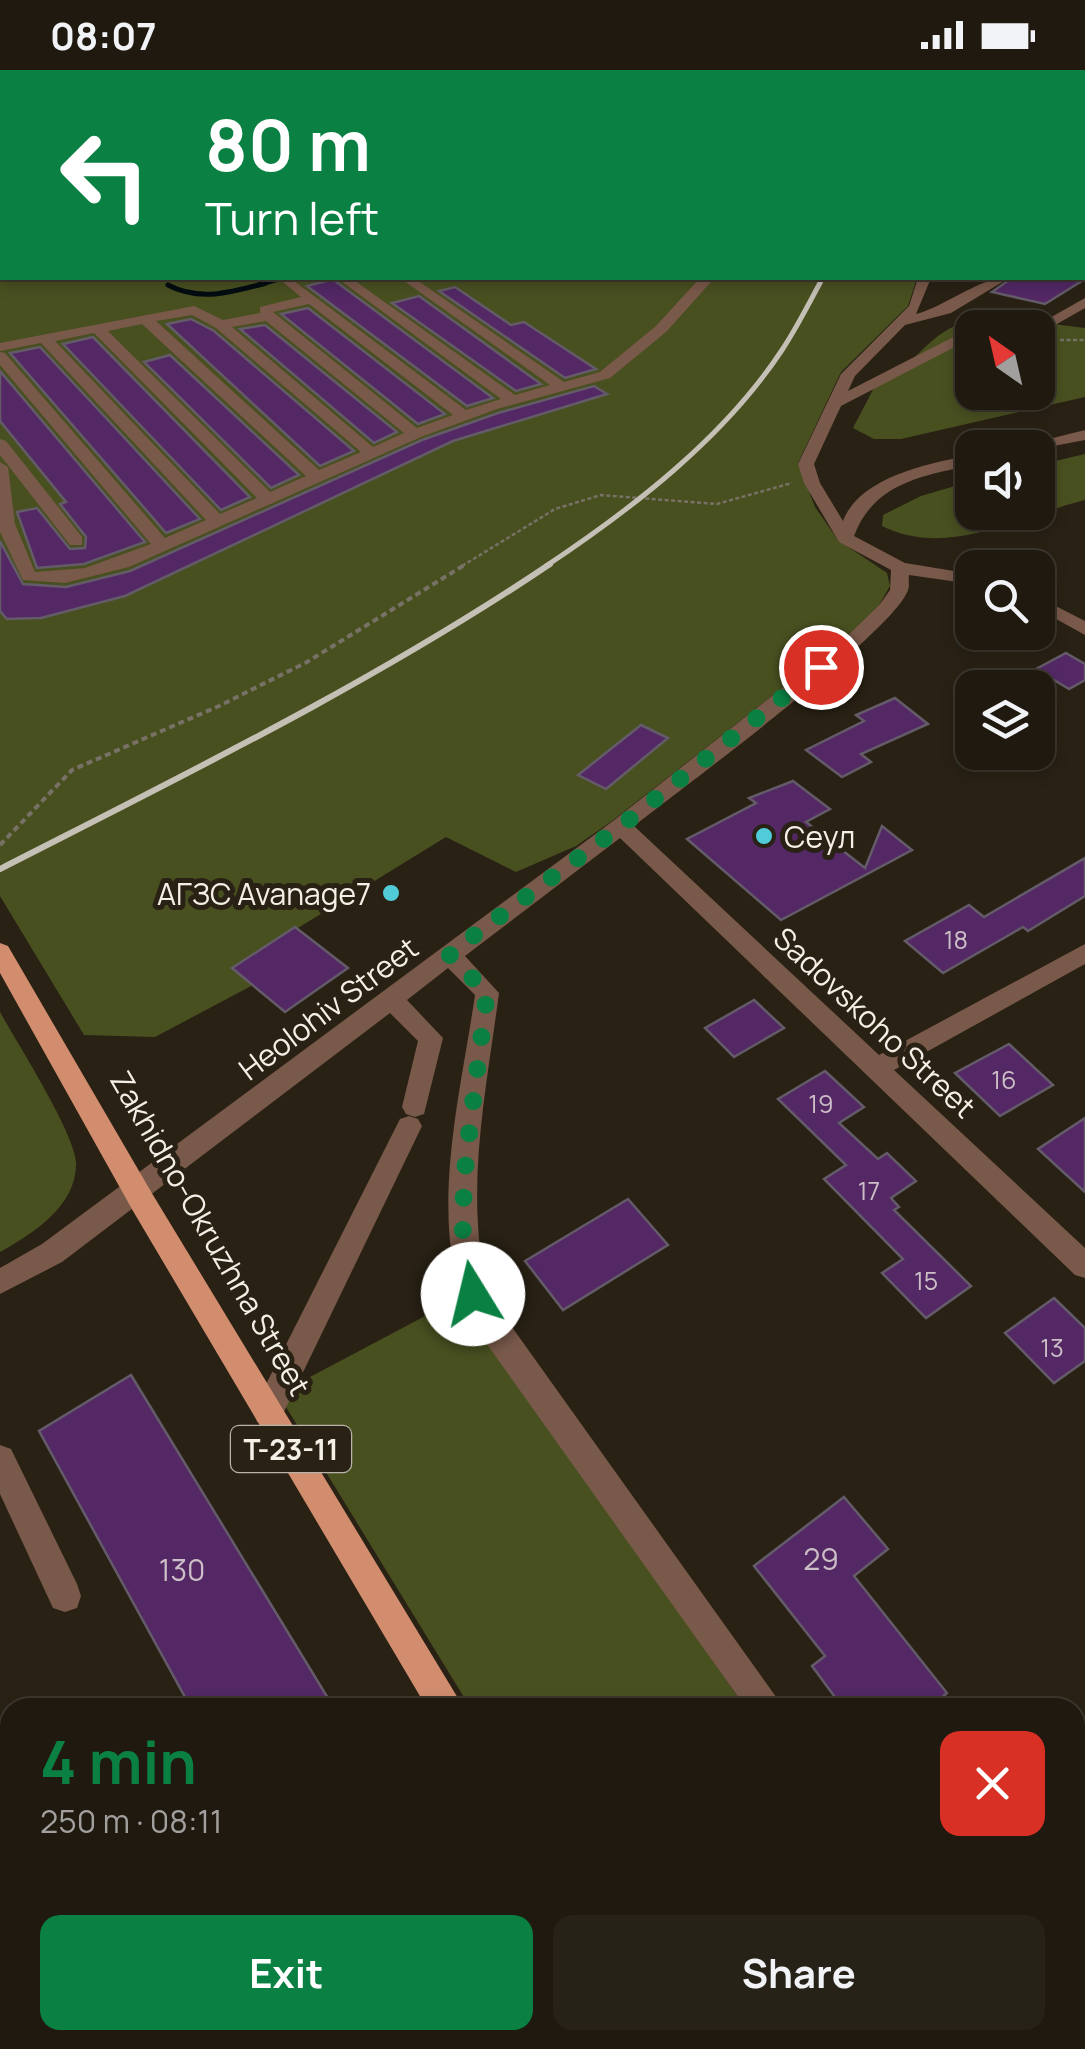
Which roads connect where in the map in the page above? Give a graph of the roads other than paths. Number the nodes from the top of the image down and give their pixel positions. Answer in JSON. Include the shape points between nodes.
{"nodes":[{"id":1,"x":302,"y":280,"type":"edge"},
{"id":2,"x":347,"y":280,"type":"edge"},
{"id":3,"x":409,"y":280,"type":"edge"},
{"id":4,"x":923,"y":280,"type":"edge"},
{"id":5,"x":998,"y":280,"type":"edge"},
{"id":6,"x":704,"y":282,"type":"dead end"},
{"id":7,"x":311,"y":299,"type":"junction"},
{"id":8,"x":1085,"y":302,"type":"edge"},
{"id":9,"x":269,"y":316,"type":"junction"},
{"id":10,"x":146,"y":319,"type":"junction"},
{"id":11,"x":1055,"y":319,"type":"edge"},
{"id":12,"x":900,"y":322,"type":"junction"},
{"id":13,"x":221,"y":325,"type":"junction"},
{"id":14,"x":97,"y":328,"type":"junction"},
{"id":15,"x":44,"y":338,"type":"junction"},
{"id":16,"x":955,"y":342,"type":"edge"},
{"id":17,"x":0,"y":348,"type":"edge"},
{"id":18,"x":0,"y":356,"type":"edge"},
{"id":19,"x":562,"y":387,"type":"junction"},
{"id":20,"x":514,"y":400,"type":"junction"},
{"id":21,"x":833,"y":404,"type":"junction"},
{"id":22,"x":464,"y":416,"type":"junction"},
{"id":23,"x":415,"y":434,"type":"junction"},
{"id":24,"x":1085,"y":434,"type":"edge"},
{"id":25,"x":1055,"y":441,"type":"edge"},
{"id":26,"x":0,"y":444,"type":"edge"},
{"id":27,"x":370,"y":452,"type":"junction"},
{"id":28,"x":955,"y":464,"type":"edge"},
{"id":29,"x":0,"y":466,"type":"edge"},
{"id":30,"x":316,"y":476,"type":"junction"},
{"id":31,"x":266,"y":498,"type":"junction"},
{"id":32,"x":216,"y":520,"type":"junction"},
{"id":33,"x":845,"y":538,"type":"junction"},
{"id":34,"x":76,"y":541,"type":"dead end"},
{"id":35,"x":161,"y":545,"type":"junction"},
{"id":36,"x":900,"y":568,"type":"junction"},
{"id":37,"x":955,"y":576,"type":"edge"},
{"id":38,"x":1055,"y":606,"type":"edge"},
{"id":39,"x":1085,"y":607,"type":"edge"},
{"id":40,"x":1055,"y":611,"type":"edge"},
{"id":41,"x":1085,"y":629,"type":"edge"},
{"id":42,"x":621,"y":826,"type":"junction"},
{"id":43,"x":0,"y":952,"type":"edge"},
{"id":44,"x":1085,"y":953,"type":"edge"},
{"id":45,"x":449,"y":954,"type":"junction"},
{"id":46,"x":390,"y":998,"type":"junction"},
{"id":47,"x":876,"y":1068,"type":"junction"},
{"id":48,"x":135,"y":1190,"type":"junction"},
{"id":49,"x":1085,"y":1266,"type":"edge"},
{"id":50,"x":0,"y":1282,"type":"edge"},
{"id":51,"x":268,"y":1412,"type":"junction"},
{"id":52,"x":0,"y":1460,"type":"edge"},
{"id":53,"x":64,"y":1596,"type":"dead end"},
{"id":54,"x":440,"y":1698,"type":"edge"},
{"id":55,"x":760,"y":1698,"type":"edge"}],
"edges":[{"from":1,"to":7,"type":"street","via":[[290,282]]},
{"from":2,"to":20,"type":"street"},
{"from":3,"to":19,"type":"street"},
{"from":4,"to":12,"type":"street","via":[[915,307]]},
{"from":5,"to":12,"type":"street","via":[[946,310]]},
{"from":6,"to":19,"type":"street","via":[[628,360],[605,375]]},
{"from":7,"to":9,"type":"street","via":[[264,310]]},
{"from":7,"to":22,"type":"street"},
{"from":8,"to":11,"type":"street"},
{"from":9,"to":13,"type":"street"},
{"from":9,"to":23,"type":"street"},
{"from":10,"to":13,"type":"street","via":[[194,310]]},
{"from":10,"to":14,"type":"street"},
{"from":10,"to":30,"type":"street"},
{"from":12,"to":21,"type":"street","via":[[848,374]]},
{"from":13,"to":27,"type":"street"},
{"from":14,"to":15,"type":"street"},
{"from":14,"to":31,"type":"street"},
{"from":15,"to":17,"type":"street"},
{"from":15,"to":32,"type":"street"},
{"from":16,"to":21,"type":"street"},
{"from":18,"to":35,"type":"street"},
{"from":19,"to":20,"type":"street"},
{"from":20,"to":22,"type":"street"},
{"from":21,"to":33,"type":"street","via":[[806,464]]},
{"from":22,"to":23,"type":"street"},
{"from":23,"to":27,"type":"street"},
{"from":24,"to":25,"type":"street"},
{"from":26,"to":34,"type":"street"},
{"from":27,"to":30,"type":"street"},
{"from":28,"to":33,"type":"street","via":[[886,487],[856,509]]},
{"from":29,"to":35,"type":"street","via":[[3,512],[16,558],[30,576],[72,578]]},
{"from":30,"to":31,"type":"street"},
{"from":31,"to":32,"type":"street"},
{"from":32,"to":35,"type":"street"},
{"from":33,"to":36,"type":"street"},
{"from":36,"to":37,"type":"street"},
{"from":36,"to":42,"type":"street","name":"Heolohiv Street","via":[[899,590],[850,644]]},
{"from":38,"to":39,"type":"street"},
{"from":40,"to":41,"type":"street"},
{"from":42,"to":45,"type":"street","name":"Heolohiv Street"},
{"from":42,"to":47,"type":"street","name":"Sadovskoho Street"},
{"from":43,"to":48,"type":"main road","name":"Zakhidno-Okruzhna Street","number":"Т-23-11"},
{"from":44,"to":47,"type":"street"},
{"from":45,"to":46,"type":"street","name":"Heolohiv Street"},
{"from":45,"to":55,"type":"street","via":[[487,993],[462,1225],[473,1294]]},
{"from":46,"to":48,"type":"street","name":"Heolohiv Street"},
{"from":46,"to":51,"type":"street","via":[[432,1038],[412,1116]]},
{"from":47,"to":49,"type":"street","name":"Sadovskoho Street"},
{"from":48,"to":50,"type":"street","name":"Heolohiv Street","via":[[52,1254]]},
{"from":48,"to":51,"type":"main road","name":"Zakhidno-Okruzhna Street","number":"Т-23-11"},
{"from":51,"to":54,"type":"main road","name":"Zakhidno-Okruzhna Street","number":"Т-23-11"},
{"from":52,"to":53,"type":"street"}]}
